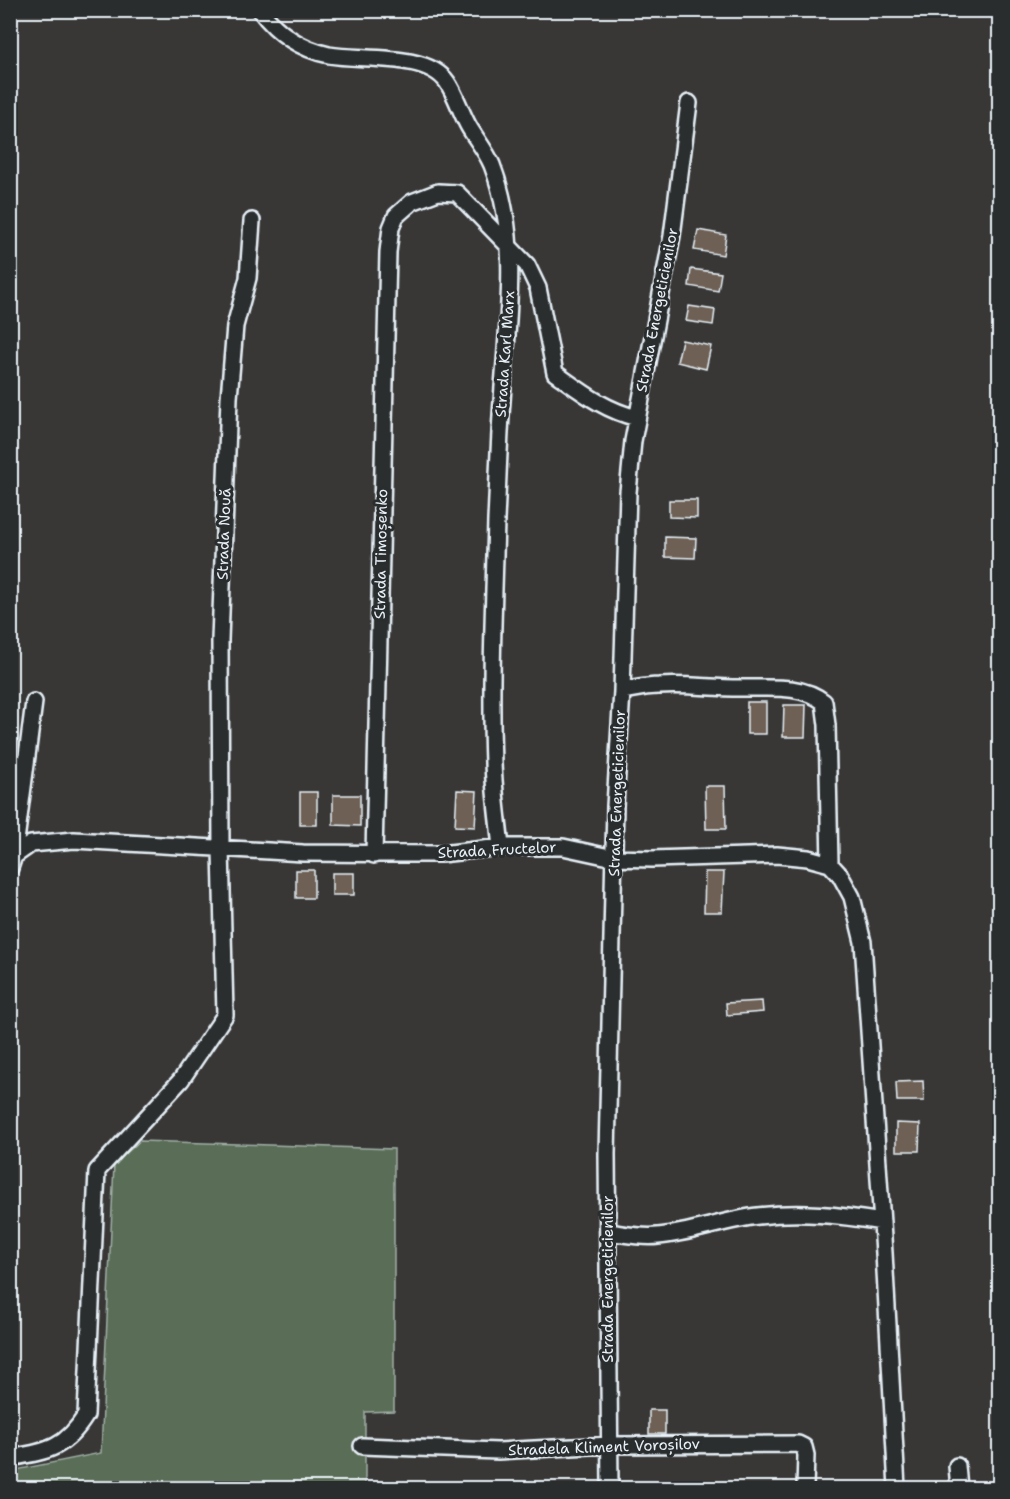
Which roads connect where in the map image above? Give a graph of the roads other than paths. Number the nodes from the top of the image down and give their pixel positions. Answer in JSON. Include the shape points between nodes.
{"nodes":[{"id":1,"x":260,"y":10,"type":"edge"},
{"id":2,"x":689,"y":103,"type":"dead end"},
{"id":3,"x":252,"y":221,"type":"dead end"},
{"id":4,"x":509,"y":245,"type":"junction"},
{"id":5,"x":637,"y":418,"type":"junction"},
{"id":6,"x":622,"y":691,"type":"junction"},
{"id":7,"x":34,"y":702,"type":"dead end"},
{"id":8,"x":501,"y":847,"type":"junction"},
{"id":9,"x":220,"y":849,"type":"junction"},
{"id":10,"x":374,"y":855,"type":"junction"},
{"id":11,"x":614,"y":858,"type":"junction"},
{"id":12,"x":12,"y":862,"type":"edge"},
{"id":13,"x":830,"y":864,"type":"junction"},
{"id":14,"x":882,"y":1222,"type":"junction"},
{"id":15,"x":608,"y":1233,"type":"junction"},
{"id":16,"x":610,"y":1445,"type":"junction"},
{"id":17,"x":362,"y":1446,"type":"dead end"},
{"id":18,"x":10,"y":1458,"type":"edge"},
{"id":19,"x":957,"y":1466,"type":"dead end"},
{"id":20,"x":610,"y":1488,"type":"edge"},
{"id":21,"x":805,"y":1488,"type":"edge"},
{"id":22,"x":897,"y":1488,"type":"edge"},
{"id":23,"x":958,"y":1488,"type":"edge"}],
"edges":[{"from":1,"to":4,"type":"street","name":"Strada Karl Marx","via":[[273,27],[311,50],[404,61],[436,71],[447,82],[491,163]]},
{"from":2,"to":5,"type":"street","name":"Strada Energeticienilor","via":[[672,236]]},
{"from":3,"to":9,"type":"street","name":"Strada Nouă","via":[[248,278],[235,326],[229,398],[220,640]]},
{"from":4,"to":5,"type":"street","name":"Strada Timoșenko","via":[[527,265],[538,288],[555,373],[617,413]]},
{"from":4,"to":8,"type":"street","name":"Strada Karl Marx","via":[[510,314],[501,412],[493,645],[493,763]]},
{"from":4,"to":10,"type":"street","name":"Strada Timoșenko","via":[[457,193],[438,192],[412,202],[396,216],[391,228]]},
{"from":5,"to":6,"type":"street","name":"Strada Energeticienilor","via":[[628,492]]},
{"from":6,"to":11,"type":"street","name":"Strada Energeticienilor"},
{"from":6,"to":13,"type":"street","via":[[658,686],[766,686],[804,692],[824,702]]},
{"from":7,"to":12,"type":"street"},
{"from":8,"to":10,"type":"street","name":"Strada Fructelor","via":[[441,854]]},
{"from":8,"to":11,"type":"street","name":"Strada Fructelor","via":[[563,847]]},
{"from":9,"to":10,"type":"street","name":"Strada Fructelor"},
{"from":9,"to":12,"type":"street","name":"Strada Fructelor","via":[[74,840],[31,844]]},
{"from":9,"to":18,"type":"street","via":[[225,1016],[181,1080],[97,1171],[86,1415],[69,1438],[51,1449]]},
{"from":11,"to":13,"type":"street","name":"Strada Fructelor","via":[[777,855]]},
{"from":11,"to":15,"type":"street","name":"Strada Energeticienilor"},
{"from":13,"to":14,"type":"street","via":[[852,897],[863,942]]},
{"from":14,"to":15,"type":"street","via":[[834,1214],[791,1214],[756,1216],[657,1236]]},
{"from":14,"to":22,"type":"street"},
{"from":15,"to":16,"type":"street","name":"Strada Energeticienilor"},
{"from":16,"to":17,"type":"street","name":"Stradela Kliment Voroșilov","via":[[498,1451]]},
{"from":16,"to":20,"type":"street","name":"Strada Energeticienilor"},
{"from":16,"to":21,"type":"street","name":"Stradela Kliment Voroșilov","via":[[798,1444],[804,1447],[806,1455]]},
{"from":19,"to":23,"type":"street"}]}
